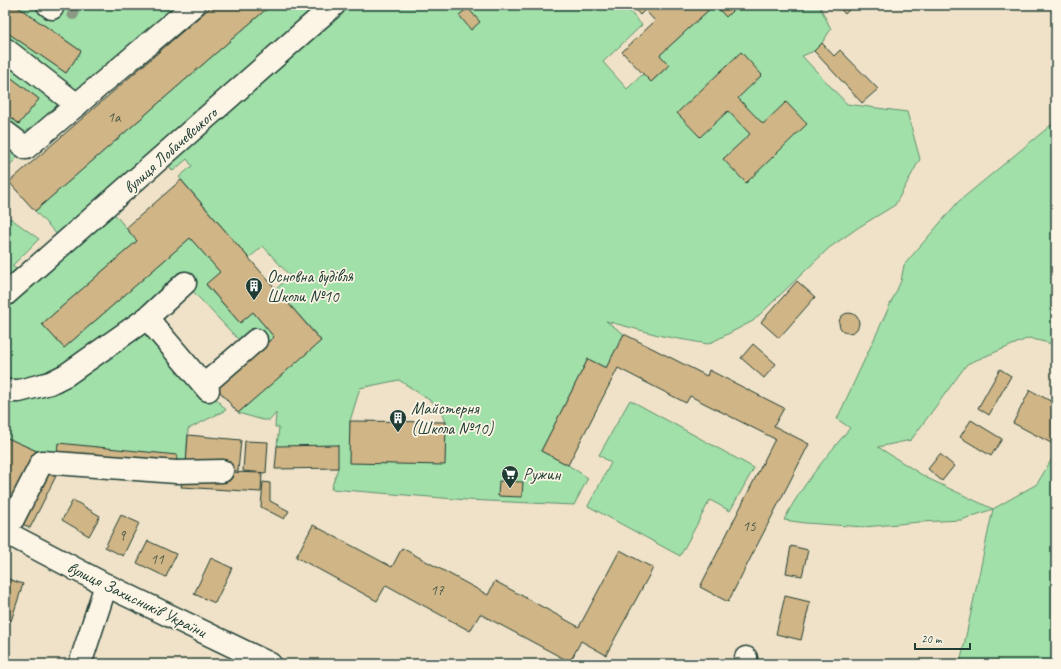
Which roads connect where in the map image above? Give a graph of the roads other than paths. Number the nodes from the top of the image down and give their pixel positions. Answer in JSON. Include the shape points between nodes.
{"nodes":[{"id":1,"x":194,"y":5,"type":"edge"},
{"id":2,"x":334,"y":5,"type":"edge"},
{"id":3,"x":5,"y":49,"type":"edge"},
{"id":4,"x":76,"y":105,"type":"junction"},
{"id":5,"x":5,"y":132,"type":"edge"},
{"id":6,"x":185,"y":283,"type":"dead end"},
{"id":7,"x":5,"y":296,"type":"edge"},
{"id":8,"x":147,"y":318,"type":"junction"},
{"id":9,"x":256,"y":340,"type":"dead end"},
{"id":10,"x":5,"y":391,"type":"edge"},
{"id":11,"x":222,"y":471,"type":"dead end"},
{"id":12,"x":9,"y":525,"type":"edge"},
{"id":13,"x":106,"y":585,"type":"junction"},
{"id":14,"x":80,"y":664,"type":"edge"},
{"id":15,"x":270,"y":664,"type":"edge"}],
"edges":[{"from":1,"to":4,"type":"street"},
{"from":2,"to":7,"type":"street","name":"вулиця Лобачевського"},
{"from":3,"to":4,"type":"street"},
{"from":4,"to":5,"type":"street","via":[[26,148]]},
{"from":6,"to":8,"type":"street"},
{"from":8,"to":9,"type":"street","via":[[206,388]]},
{"from":8,"to":10,"type":"street","via":[[66,375],[50,383],[19,391]]},
{"from":11,"to":12,"type":"street","via":[[176,472],[42,462]]},
{"from":12,"to":13,"type":"street","name":"вулиця Захисників України"},
{"from":13,"to":14,"type":"street"},
{"from":13,"to":15,"type":"street","name":"вулиця Захисників України"}]}
